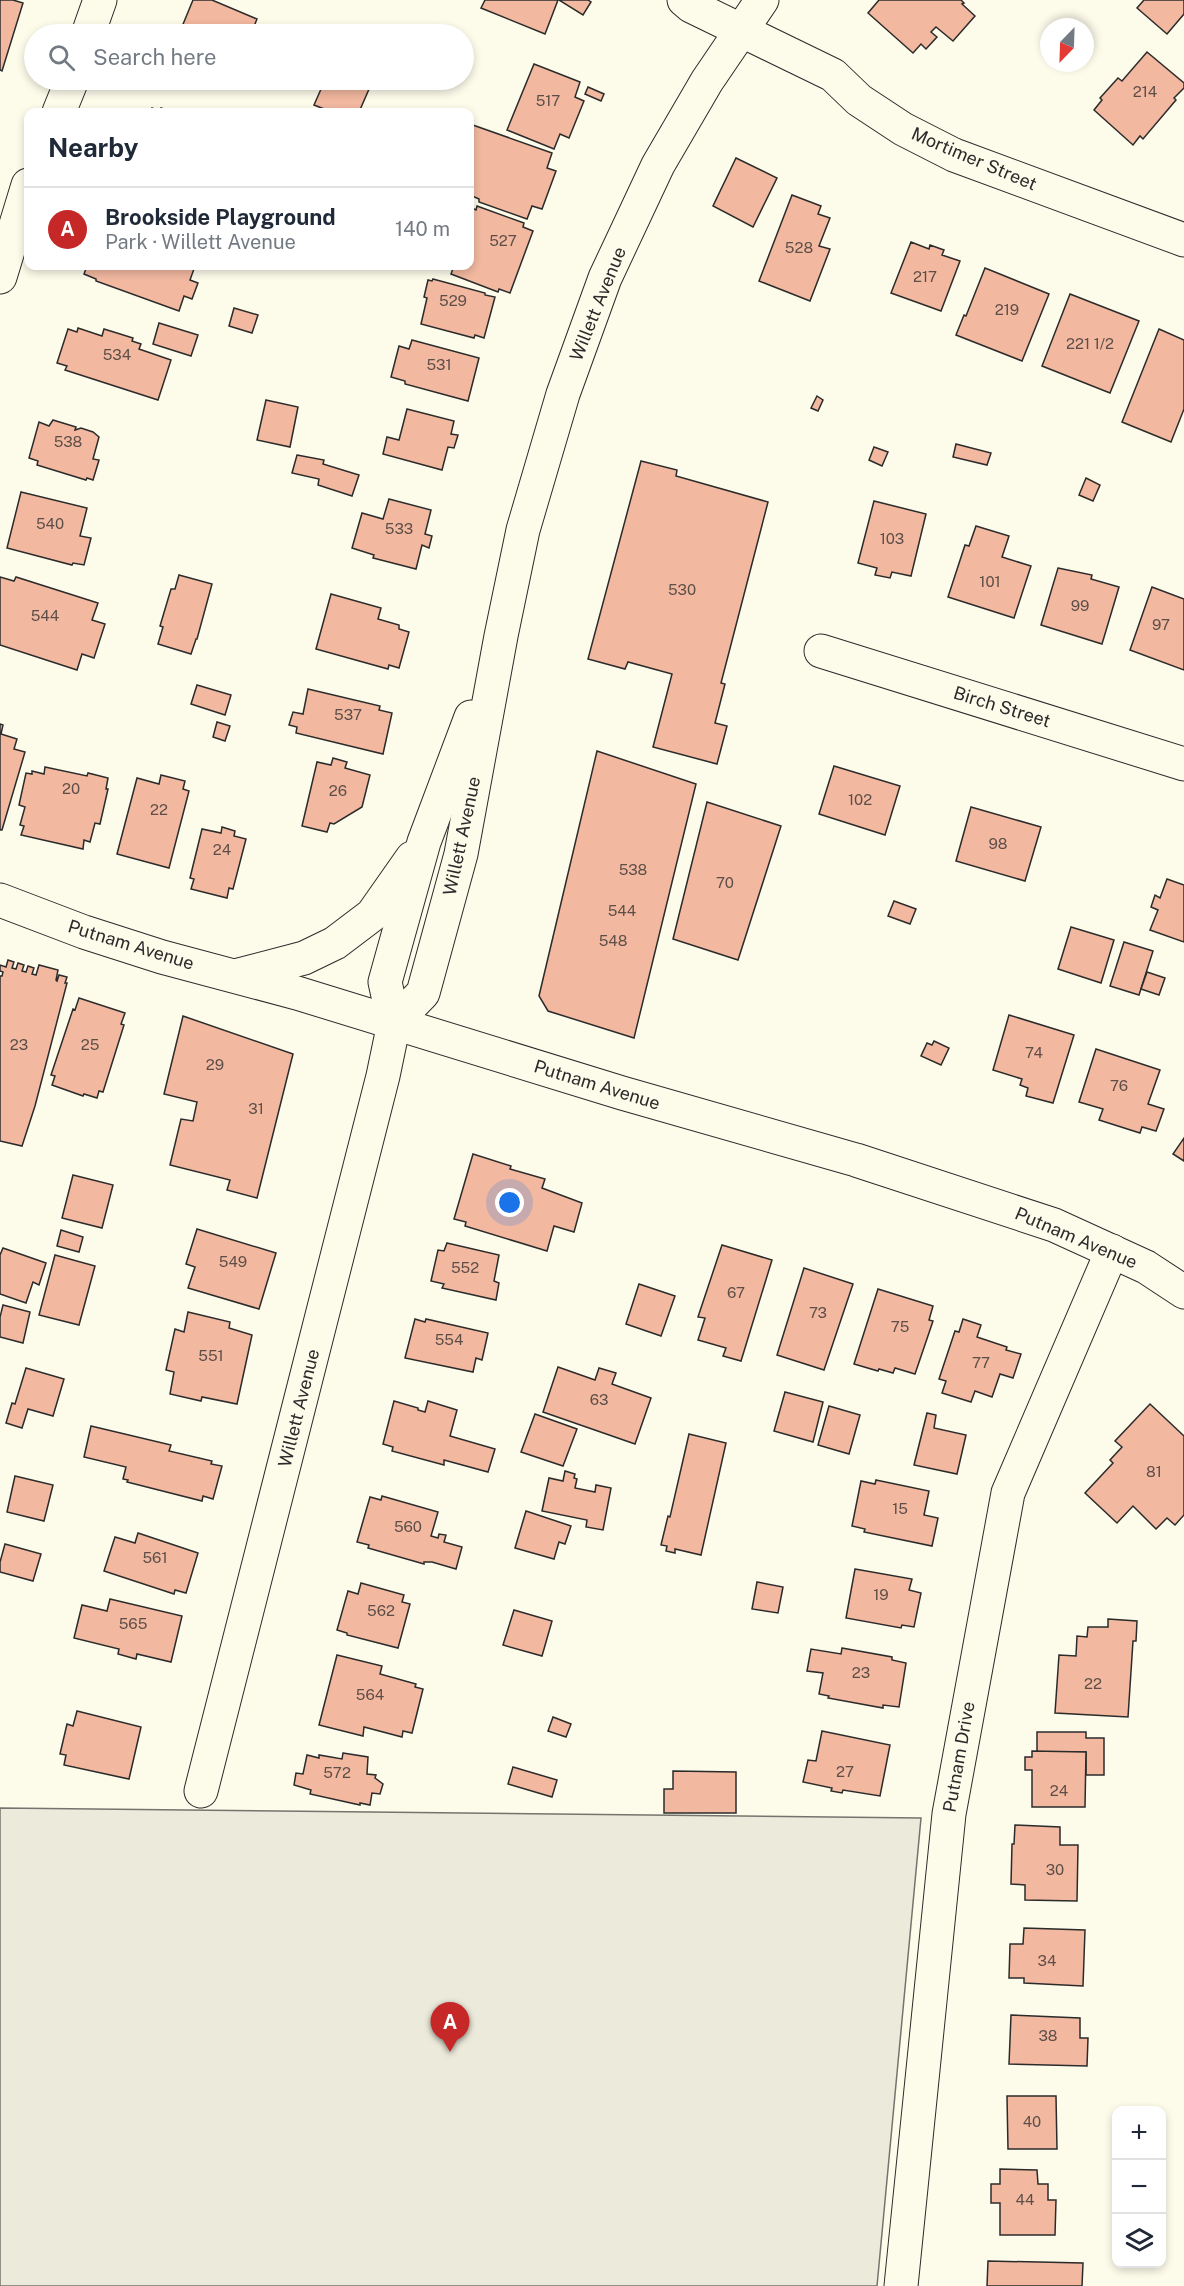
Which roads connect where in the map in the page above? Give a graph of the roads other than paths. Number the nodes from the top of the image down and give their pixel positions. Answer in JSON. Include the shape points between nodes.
{"nodes":[{"id":1,"x":100,"y":0,"type":"edge"},
{"id":2,"x":684,"y":0,"type":"edge"},
{"id":3,"x":762,"y":0,"type":"edge"},
{"id":4,"x":92,"y":24,"type":"edge"},
{"id":5,"x":742,"y":31,"type":"junction"},
{"id":6,"x":68,"y":90,"type":"edge"},
{"id":7,"x":61,"y":108,"type":"edge"},
{"id":8,"x":24,"y":198,"type":"edge"},
{"id":9,"x":1184,"y":240,"type":"edge"},
{"id":10,"x":0,"y":277,"type":"edge"},
{"id":11,"x":501,"y":636,"type":"junction"},
{"id":12,"x":821,"y":651,"type":"dead end"},
{"id":13,"x":1184,"y":764,"type":"edge"},
{"id":14,"x":424,"y":842,"type":"junction"},
{"id":15,"x":0,"y":900,"type":"edge"},
{"id":16,"x":234,"y":976,"type":"junction"},
{"id":17,"x":394,"y":1023,"type":"junction"},
{"id":18,"x":1112,"y":1251,"type":"junction"},
{"id":19,"x":1184,"y":1292,"type":"edge"},
{"id":20,"x":201,"y":1791,"type":"dead end"},
{"id":21,"x":901,"y":2286,"type":"edge"}],
"edges":[{"from":1,"to":4,"type":"street"},
{"from":2,"to":5,"type":"street","name":"Mortimer Street"},
{"from":3,"to":5,"type":"street","name":"Willett Avenue"},
{"from":5,"to":9,"type":"street","name":"Mortimer Street","via":[[833,75],[859,100],[903,129],[954,155]]},
{"from":5,"to":11,"type":"street","name":"Willett Avenue","via":[[706,81],[658,165],[605,278],[563,394],[523,530]]},
{"from":6,"to":7,"type":"street"},
{"from":8,"to":10,"type":"street"},
{"from":11,"to":14,"type":"street","name":"Willett Avenue"},
{"from":11,"to":17,"type":"street","name":"Willett Avenue","via":[[462,854],[423,993]]},
{"from":12,"to":13,"type":"street","name":"Birch Street"},
{"from":14,"to":16,"type":"street","via":[[372,915],[335,943],[304,958]]},
{"from":14,"to":17,"type":"street","name":"Willett Avenue","via":[[385,982]]},
{"from":15,"to":16,"type":"street","name":"Putnam Avenue","via":[[84,932]]},
{"from":16,"to":17,"type":"street","name":"Putnam Avenue"},
{"from":17,"to":18,"type":"street","name":"Putnam Avenue","via":[[856,1160],[1054,1225]]},
{"from":17,"to":20,"type":"street","name":"Willett Avenue"},
{"from":18,"to":19,"type":"street","name":"Putnam Avenue"},
{"from":18,"to":21,"type":"street","name":"Putnam Drive","via":[[1008,1493],[949,1814]]}]}
